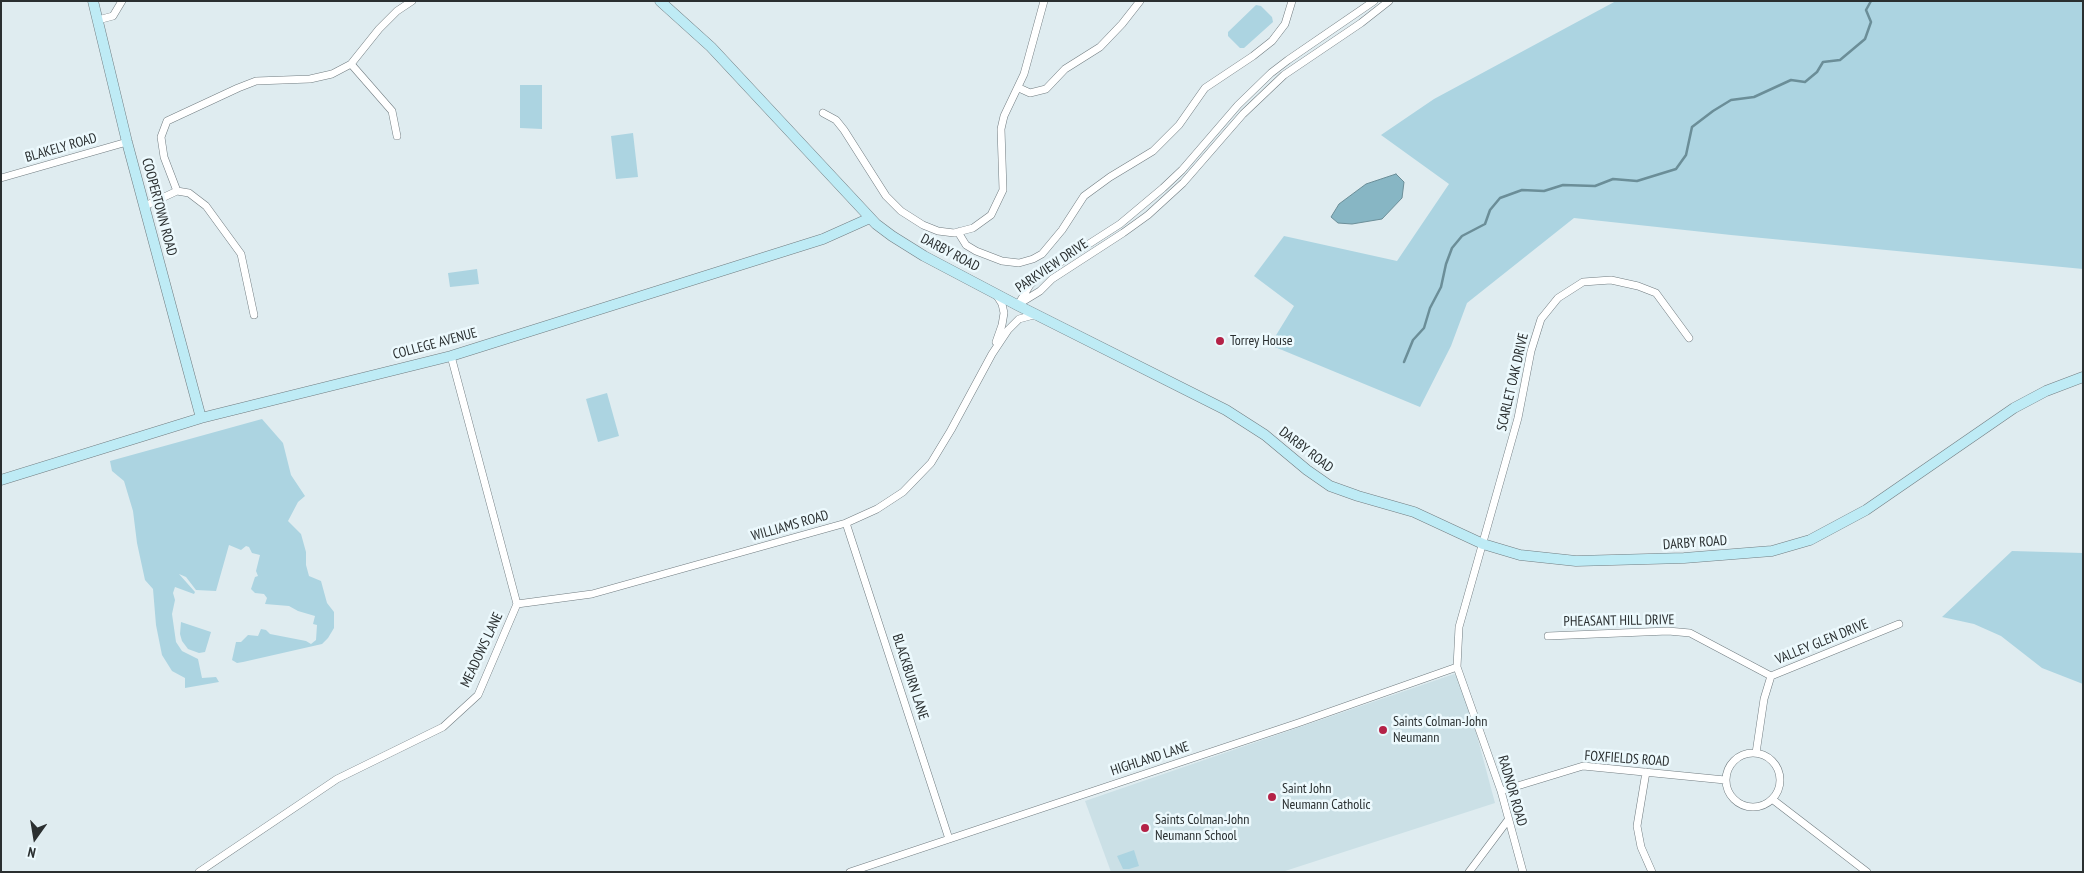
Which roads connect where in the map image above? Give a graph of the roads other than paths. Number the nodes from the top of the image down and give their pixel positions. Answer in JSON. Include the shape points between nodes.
{"nodes":[{"id":1,"x":93,"y":1,"type":"edge"},
{"id":2,"x":122,"y":1,"type":"edge"},
{"id":3,"x":412,"y":1,"type":"edge"},
{"id":4,"x":660,"y":1,"type":"edge"},
{"id":5,"x":1044,"y":1,"type":"edge"},
{"id":6,"x":1140,"y":1,"type":"edge"},
{"id":7,"x":1292,"y":1,"type":"edge"},
{"id":8,"x":1374,"y":1,"type":"edge"},
{"id":9,"x":1389,"y":1,"type":"edge"},
{"id":10,"x":1350,"y":19,"type":"junction"},
{"id":11,"x":98,"y":20,"type":"junction"},
{"id":12,"x":1356,"y":27,"type":"junction"},
{"id":13,"x":352,"y":64,"type":"junction"},
{"id":14,"x":1019,"y":88,"type":"junction"},
{"id":15,"x":823,"y":113,"type":"dead end"},
{"id":16,"x":397,"y":136,"type":"dead end"},
{"id":17,"x":127,"y":142,"type":"junction"},
{"id":18,"x":1,"y":178,"type":"edge"},
{"id":19,"x":1174,"y":178,"type":"junction"},
{"id":20,"x":1180,"y":186,"type":"junction"},
{"id":21,"x":177,"y":191,"type":"junction"},
{"id":22,"x":145,"y":206,"type":"junction"},
{"id":23,"x":870,"y":218,"type":"junction"},
{"id":24,"x":958,"y":232,"type":"junction"},
{"id":25,"x":1106,"y":233,"type":"junction"},
{"id":26,"x":1111,"y":242,"type":"junction"},
{"id":27,"x":994,"y":293,"type":"junction"},
{"id":28,"x":1017,"y":305,"type":"junction"},
{"id":29,"x":254,"y":315,"type":"dead end"},
{"id":30,"x":1040,"y":317,"type":"junction"},
{"id":31,"x":1689,"y":338,"type":"dead end"},
{"id":32,"x":992,"y":354,"type":"junction"},
{"id":33,"x":451,"y":356,"type":"junction"},
{"id":34,"x":2083,"y":377,"type":"edge"},
{"id":35,"x":201,"y":418,"type":"junction"},
{"id":36,"x":1,"y":480,"type":"edge"},
{"id":37,"x":846,"y":523,"type":"junction"},
{"id":38,"x":1483,"y":544,"type":"junction"},
{"id":39,"x":517,"y":604,"type":"junction"},
{"id":40,"x":1899,"y":624,"type":"dead end"},
{"id":41,"x":1548,"y":636,"type":"dead end"},
{"id":42,"x":1457,"y":668,"type":"junction"},
{"id":43,"x":1771,"y":676,"type":"junction"},
{"id":44,"x":1756,"y":753,"type":"junction"},
{"id":45,"x":1646,"y":772,"type":"junction"},
{"id":46,"x":1725,"y":780,"type":"junction"},
{"id":47,"x":1501,"y":791,"type":"junction"},
{"id":48,"x":1772,"y":799,"type":"junction"},
{"id":49,"x":1508,"y":820,"type":"junction"},
{"id":50,"x":949,"y":839,"type":"junction"},
{"id":51,"x":875,"y":868,"type":"edge"},
{"id":52,"x":199,"y":872,"type":"edge"},
{"id":53,"x":850,"y":872,"type":"edge"},
{"id":54,"x":1469,"y":872,"type":"edge"},
{"id":55,"x":1522,"y":872,"type":"edge"},
{"id":56,"x":1652,"y":872,"type":"edge"},
{"id":57,"x":1867,"y":872,"type":"edge"}],
"edges":[{"from":1,"to":11,"type":"main road","name":"COOPERTOWN ROAD"},
{"from":2,"to":11,"type":"street","via":[[113,16]]},
{"from":3,"to":13,"type":"street","via":[[397,10]]},
{"from":4,"to":23,"type":"main road","name":"DARBY ROAD","via":[[711,46]]},
{"from":5,"to":14,"type":"street"},
{"from":6,"to":14,"type":"street","via":[[1100,47],[1065,69],[1046,89],[1030,93]]},
{"from":7,"to":24,"type":"street","via":[[1285,24],[1272,41],[1205,88],[1179,125],[1153,151],[1084,196],[1042,254],[1018,263],[1002,261],[966,245]]},
{"from":8,"to":10,"type":"street","name":"PARKVIEW DRIVE"},
{"from":9,"to":12,"type":"street","name":"PARKVIEW DRIVE"},
{"from":10,"to":12,"type":"street"},
{"from":10,"to":19,"type":"street","name":"PARKVIEW DRIVE","via":[[1288,60],[1255,88]]},
{"from":11,"to":17,"type":"main road","name":"COOPERTOWN ROAD"},
{"from":12,"to":20,"type":"street","name":"PARKVIEW DRIVE","via":[[1284,75],[1230,128]]},
{"from":13,"to":16,"type":"street","via":[[392,111]]},
{"from":13,"to":21,"type":"street","via":[[332,74],[310,79],[256,81],[167,121],[161,137],[164,157]]},
{"from":14,"to":24,"type":"street","via":[[1001,129],[1004,183],[1000,198],[984,221]]},
{"from":15,"to":24,"type":"street","via":[[836,120],[844,130],[886,196],[901,211],[932,229]]},
{"from":17,"to":18,"type":"street","name":"BLAKELY ROAD"},
{"from":17,"to":22,"type":"main road","name":"COOPERTOWN ROAD"},
{"from":19,"to":20,"type":"street"},
{"from":19,"to":25,"type":"street","name":"PARKVIEW DRIVE"},
{"from":20,"to":26,"type":"street","name":"PARKVIEW DRIVE"},
{"from":21,"to":22,"type":"street"},
{"from":21,"to":29,"type":"street","via":[[189,193],[206,206],[241,254]]},
{"from":22,"to":35,"type":"main road","name":"COOPERTOWN ROAD"},
{"from":23,"to":27,"type":"main road","name":"DARBY ROAD","via":[[908,246]]},
{"from":23,"to":33,"type":"main road","name":"COLLEGE AVENUE","via":[[823,238]]},
{"from":25,"to":26,"type":"street"},
{"from":25,"to":28,"type":"street","name":"PARKVIEW DRIVE","via":[[1039,276]]},
{"from":26,"to":28,"type":"street","name":"PARKVIEW DRIVE"},
{"from":27,"to":28,"type":"main road","name":"DARBY ROAD"},
{"from":27,"to":32,"type":"street","name":"WILLIAMS ROAD","via":[[1004,313]]},
{"from":28,"to":30,"type":"main road","name":"DARBY ROAD"},
{"from":30,"to":32,"type":"street","name":"WILLIAMS ROAD","via":[[1019,319]]},
{"from":30,"to":38,"type":"main road","name":"DARBY ROAD","via":[[1233,414],[1330,486],[1414,512]]},
{"from":31,"to":38,"type":"street","name":"SCARLET OAK DRIVE","via":[[1656,293],[1638,286],[1611,280],[1584,282],[1558,298],[1541,319],[1531,351],[1518,418]]},
{"from":32,"to":37,"type":"street","name":"WILLIAMS ROAD","via":[[931,462],[902,492],[877,509]]},
{"from":33,"to":35,"type":"main road","name":"COLLEGE AVENUE"},
{"from":33,"to":39,"type":"street","name":"MEADOWS LANE"},
{"from":34,"to":38,"type":"main road","name":"DARBY ROAD","via":[[2014,408],[1866,510],[1810,540],[1772,552],[1576,561],[1520,556]]},
{"from":35,"to":36,"type":"main road","name":"COLLEGE AVENUE"},
{"from":37,"to":39,"type":"street","name":"WILLIAMS ROAD","via":[[592,594]]},
{"from":37,"to":50,"type":"street","name":"BLACKBURN LANE"},
{"from":38,"to":42,"type":"street","name":"RADNOR ROAD","via":[[1459,627]]},
{"from":39,"to":52,"type":"street","name":"MEADOWS LANE","via":[[478,695],[443,727],[337,779]]},
{"from":40,"to":43,"type":"street","name":"VALLEY GLEN DRIVE"},
{"from":41,"to":43,"type":"street","name":"PHEASANT HILL DRIVE","via":[[1690,633]]},
{"from":42,"to":47,"type":"street","name":"RADNOR ROAD"},
{"from":42,"to":50,"type":"street","name":"HIGHLAND LANE"},
{"from":43,"to":44,"type":"street","name":"VALLEY GLEN DRIVE"},
{"from":44,"to":46,"type":"street","via":[[1735,759],[1726,772]]},
{"from":44,"to":48,"type":"street","via":[[1771,760],[1779,773],[1779,786]]},
{"from":45,"to":46,"type":"street","name":"FOXFIELDS ROAD"},
{"from":45,"to":47,"type":"street","name":"FOXFIELDS ROAD","via":[[1582,766]]},
{"from":45,"to":56,"type":"street","via":[[1637,826],[1641,847]]},
{"from":46,"to":48,"type":"street","via":[[1730,796],[1742,806],[1757,807]]},
{"from":47,"to":49,"type":"street","name":"RADNOR ROAD"},
{"from":48,"to":57,"type":"street"},
{"from":49,"to":54,"type":"street"},
{"from":49,"to":55,"type":"street","name":"RADNOR ROAD"},
{"from":50,"to":51,"type":"street","name":"HIGHLAND LANE"},
{"from":51,"to":53,"type":"street","name":"HIGHLAND LANE"}]}
